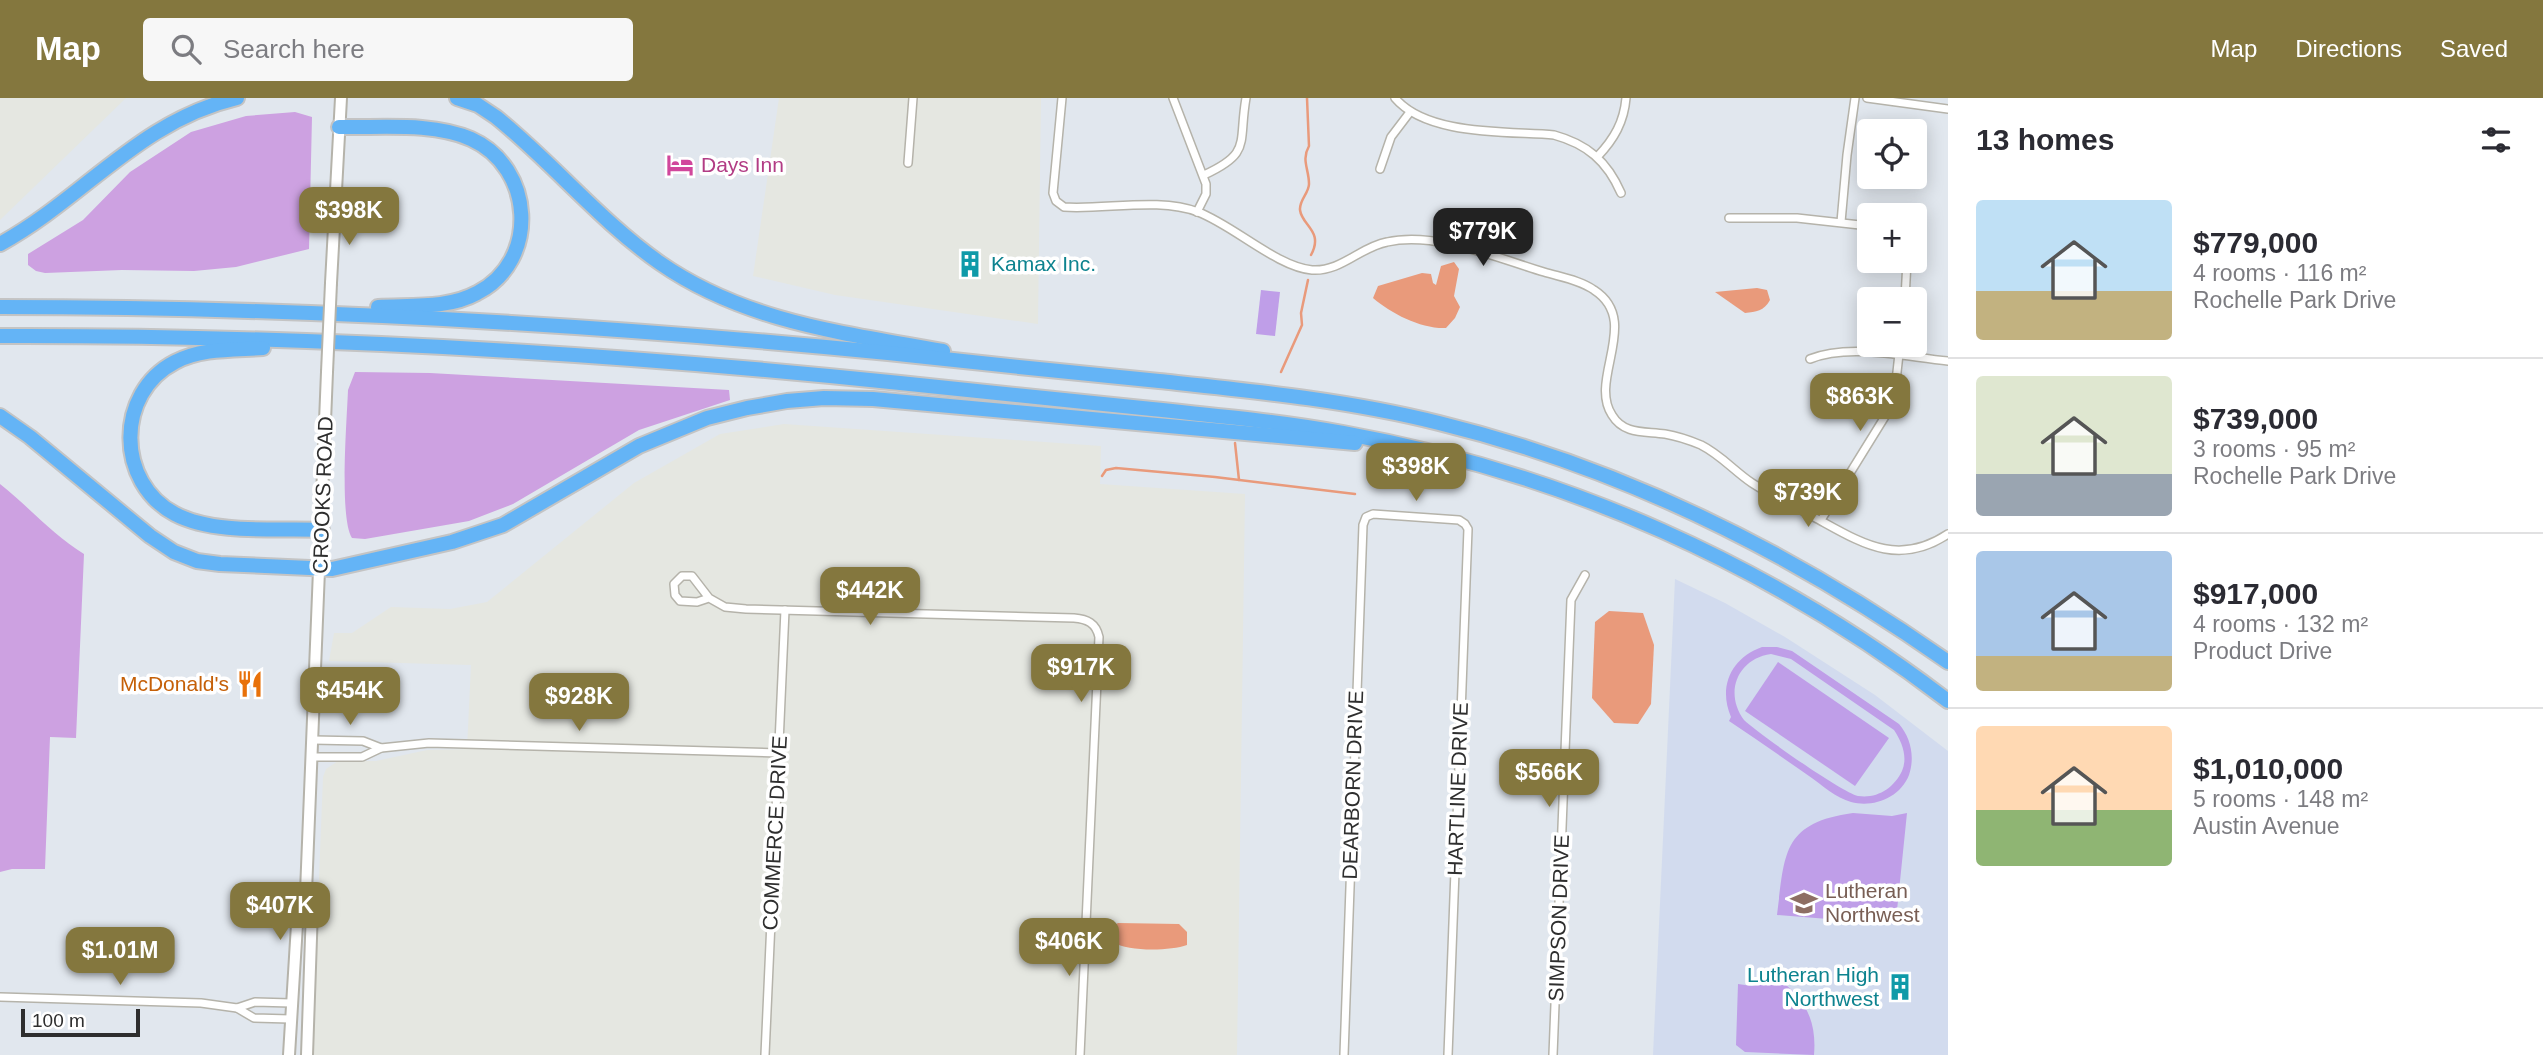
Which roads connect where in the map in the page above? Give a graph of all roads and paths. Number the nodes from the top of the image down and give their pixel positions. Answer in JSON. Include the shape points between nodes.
{"nodes":[{"id":1,"x":237,"y":98,"type":"edge"},
{"id":2,"x":341,"y":98,"type":"edge"},
{"id":3,"x":457,"y":98,"type":"edge"},
{"id":4,"x":913,"y":98,"type":"edge"},
{"id":5,"x":1062,"y":98,"type":"edge"},
{"id":6,"x":1173,"y":98,"type":"edge"},
{"id":7,"x":1245,"y":98,"type":"edge"},
{"id":8,"x":1395,"y":98,"type":"edge"},
{"id":9,"x":1626,"y":98,"type":"edge"},
{"id":10,"x":1855,"y":98,"type":"edge"},
{"id":11,"x":1867,"y":98,"type":"edge"},
{"id":12,"x":1948,"y":109,"type":"edge"},
{"id":13,"x":1409,"y":112,"type":"junction"},
{"id":14,"x":339,"y":127,"type":"junction"},
{"id":15,"x":1598,"y":156,"type":"junction"},
{"id":16,"x":908,"y":163,"type":"dead end"},
{"id":17,"x":1380,"y":169,"type":"dead end"},
{"id":18,"x":1203,"y":175,"type":"junction"},
{"id":19,"x":1620,"y":193,"type":"dead end"},
{"id":20,"x":1198,"y":212,"type":"junction"},
{"id":21,"x":1729,"y":218,"type":"dead end"},
{"id":22,"x":1841,"y":222,"type":"junction"},
{"id":23,"x":1857,"y":224,"type":"edge"},
{"id":24,"x":0,"y":244,"type":"edge"},
{"id":25,"x":0,"y":307,"type":"edge"},
{"id":26,"x":296,"y":311,"type":"junction"},
{"id":27,"x":0,"y":337,"type":"edge"},
{"id":28,"x":350,"y":343,"type":"junction"},
{"id":29,"x":1857,"y":353,"type":"edge"},
{"id":30,"x":1899,"y":357,"type":"edge"},
{"id":31,"x":1909,"y":357,"type":"edge"},
{"id":32,"x":1810,"y":359,"type":"dead end"},
{"id":33,"x":1948,"y":361,"type":"edge"},
{"id":34,"x":1045,"y":369,"type":"junction"},
{"id":35,"x":0,"y":416,"type":"edge"},
{"id":36,"x":1435,"y":452,"type":"junction"},
{"id":37,"x":1366,"y":517,"type":"joint"},
{"id":38,"x":1821,"y":520,"type":"junction"},
{"id":39,"x":322,"y":530,"type":"junction"},
{"id":40,"x":1948,"y":534,"type":"edge"},
{"id":41,"x":321,"y":569,"type":"junction"},
{"id":42,"x":1585,"y":576,"type":"dead end"},
{"id":43,"x":709,"y":598,"type":"junction"},
{"id":44,"x":785,"y":610,"type":"junction"},
{"id":45,"x":1948,"y":662,"type":"edge"},
{"id":46,"x":1948,"y":701,"type":"edge"},
{"id":47,"x":313,"y":740,"type":"junction"},
{"id":48,"x":381,"y":748,"type":"junction"},
{"id":49,"x":778,"y":753,"type":"junction"},
{"id":50,"x":312,"y":757,"type":"junction"},
{"id":51,"x":306,"y":892,"type":"junction"},
{"id":52,"x":0,"y":997,"type":"edge"},
{"id":53,"x":291,"y":1003,"type":"junction"},
{"id":54,"x":237,"y":1008,"type":"junction"},
{"id":55,"x":290,"y":1019,"type":"junction"},
{"id":56,"x":308,"y":1023,"type":"junction"},
{"id":57,"x":289,"y":1055,"type":"edge"},
{"id":58,"x":307,"y":1055,"type":"edge"},
{"id":59,"x":765,"y":1055,"type":"edge"},
{"id":60,"x":1080,"y":1055,"type":"edge"},
{"id":61,"x":1344,"y":1055,"type":"edge"},
{"id":62,"x":1448,"y":1055,"type":"edge"},
{"id":63,"x":1553,"y":1055,"type":"edge"}],
"edges":[{"from":1,"to":24,"type":"highway","via":[[193,112],[150,134],[33,225]]},
{"from":2,"to":14,"type":"main road","name":"CROOKS ROAD"},
{"from":3,"to":34,"type":"highway","via":[[478,105],[502,122],[645,251],[721,298],[810,326]]},
{"from":4,"to":16,"type":"street"},
{"from":5,"to":20,"type":"street","via":[[1053,183],[1056,201],[1075,208],[1156,206]]},
{"from":6,"to":18,"type":"street"},
{"from":7,"to":18,"type":"street","via":[[1238,152],[1232,161]]},
{"from":8,"to":13,"type":"street"},
{"from":9,"to":15,"type":"street","via":[[1623,118]]},
{"from":10,"to":22,"type":"street"},
{"from":11,"to":12,"type":"street"},
{"from":13,"to":15,"type":"street","via":[[1452,127],[1554,135]]},
{"from":13,"to":17,"type":"street","via":[[1391,137]]},
{"from":14,"to":26,"type":"highway","via":[[441,131],[483,146],[501,161],[517,188],[522,208],[519,241],[495,280],[459,301]]},
{"from":14,"to":39,"type":"main road","name":"CROOKS ROAD","bridge":true},
{"from":15,"to":19,"type":"street"},
{"from":18,"to":20,"type":"street","via":[[1206,194]]},
{"from":20,"to":38,"type":"street","via":[[1303,268],[1324,270],[1378,244],[1420,240],[1445,243],[1590,287],[1607,302],[1615,323],[1606,395],[1616,421],[1630,430],[1672,435],[1704,447],[1750,482]]},
{"from":21,"to":22,"type":"street"},
{"from":22,"to":23,"type":"street"},
{"from":25,"to":26,"type":"highway"},
{"from":26,"to":34,"type":"highway","via":[[648,331]]},
{"from":27,"to":28,"type":"highway"},
{"from":28,"to":36,"type":"highway","via":[[647,360],[873,380],[1274,422]]},
{"from":28,"to":39,"type":"highway","via":[[186,357],[168,366],[146,388],[130,425],[130,448],[140,479],[152,496],[176,515],[221,526]]},
{"from":29,"to":32,"type":"street","via":[[1838,351]]},
{"from":30,"to":38,"type":"street","via":[[1889,410]]},
{"from":31,"to":33,"type":"street"},
{"from":34,"to":45,"type":"highway","via":[[1331,401],[1438,423],[1543,453],[1629,484],[1747,537],[1842,591]]},
{"from":35,"to":41,"type":"highway","via":[[174,552],[220,564]]},
{"from":36,"to":41,"type":"highway","via":[[906,402],[787,401],[727,412],[671,431],[485,532],[349,567]]},
{"from":36,"to":46,"type":"highway","via":[[1573,494],[1694,544],[1807,604]]},
{"from":37,"to":61,"type":"street","name":"DEARBORN DRIVE"},
{"from":37,"to":62,"type":"street","name":"HARTLINE DRIVE","via":[[1385,514],[1459,520],[1468,529]]},
{"from":38,"to":40,"type":"street","via":[[1863,544],[1886,550],[1913,549]]},
{"from":39,"to":41,"type":"main road","name":"CROOKS ROAD"},
{"from":41,"to":47,"type":"main road","name":"CROOKS ROAD"},
{"from":42,"to":63,"type":"street","name":"SIMPSON DRIVE","via":[[1571,600]]},
{"from":43,"to":43,"type":"street","via":[[680,601],[674,584],[682,576],[692,576]]},
{"from":43,"to":44,"type":"street","via":[[725,607]]},
{"from":44,"to":49,"type":"street","name":"COMMERCE DRIVE"},
{"from":44,"to":60,"type":"street","via":[[1074,618],[1089,621],[1097,629]]},
{"from":47,"to":48,"type":"street","via":[[363,741]]},
{"from":47,"to":50,"type":"main road","name":"CROOKS ROAD"},
{"from":48,"to":49,"type":"street","via":[[457,743]]},
{"from":48,"to":50,"type":"street","via":[[362,757]]},
{"from":49,"to":59,"type":"street","name":"COMMERCE DRIVE"},
{"from":50,"to":51,"type":"main road","name":"CROOKS ROAD"},
{"from":51,"to":53,"type":"main road","name":"CROOKS ROAD","via":[[298,908]]},
{"from":51,"to":56,"type":"main road","name":"CROOKS ROAD","via":[[312,909]]},
{"from":52,"to":54,"type":"street"},
{"from":53,"to":54,"type":"street","via":[[255,1002]]},
{"from":53,"to":55,"type":"main road","name":"CROOKS ROAD"},
{"from":53,"to":56,"type":"main road","via":[[302,1006]]},
{"from":54,"to":55,"type":"street","via":[[254,1018]]},
{"from":55,"to":57,"type":"main road","name":"CROOKS ROAD"},
{"from":56,"to":58,"type":"main road","name":"CROOKS ROAD"}]}
